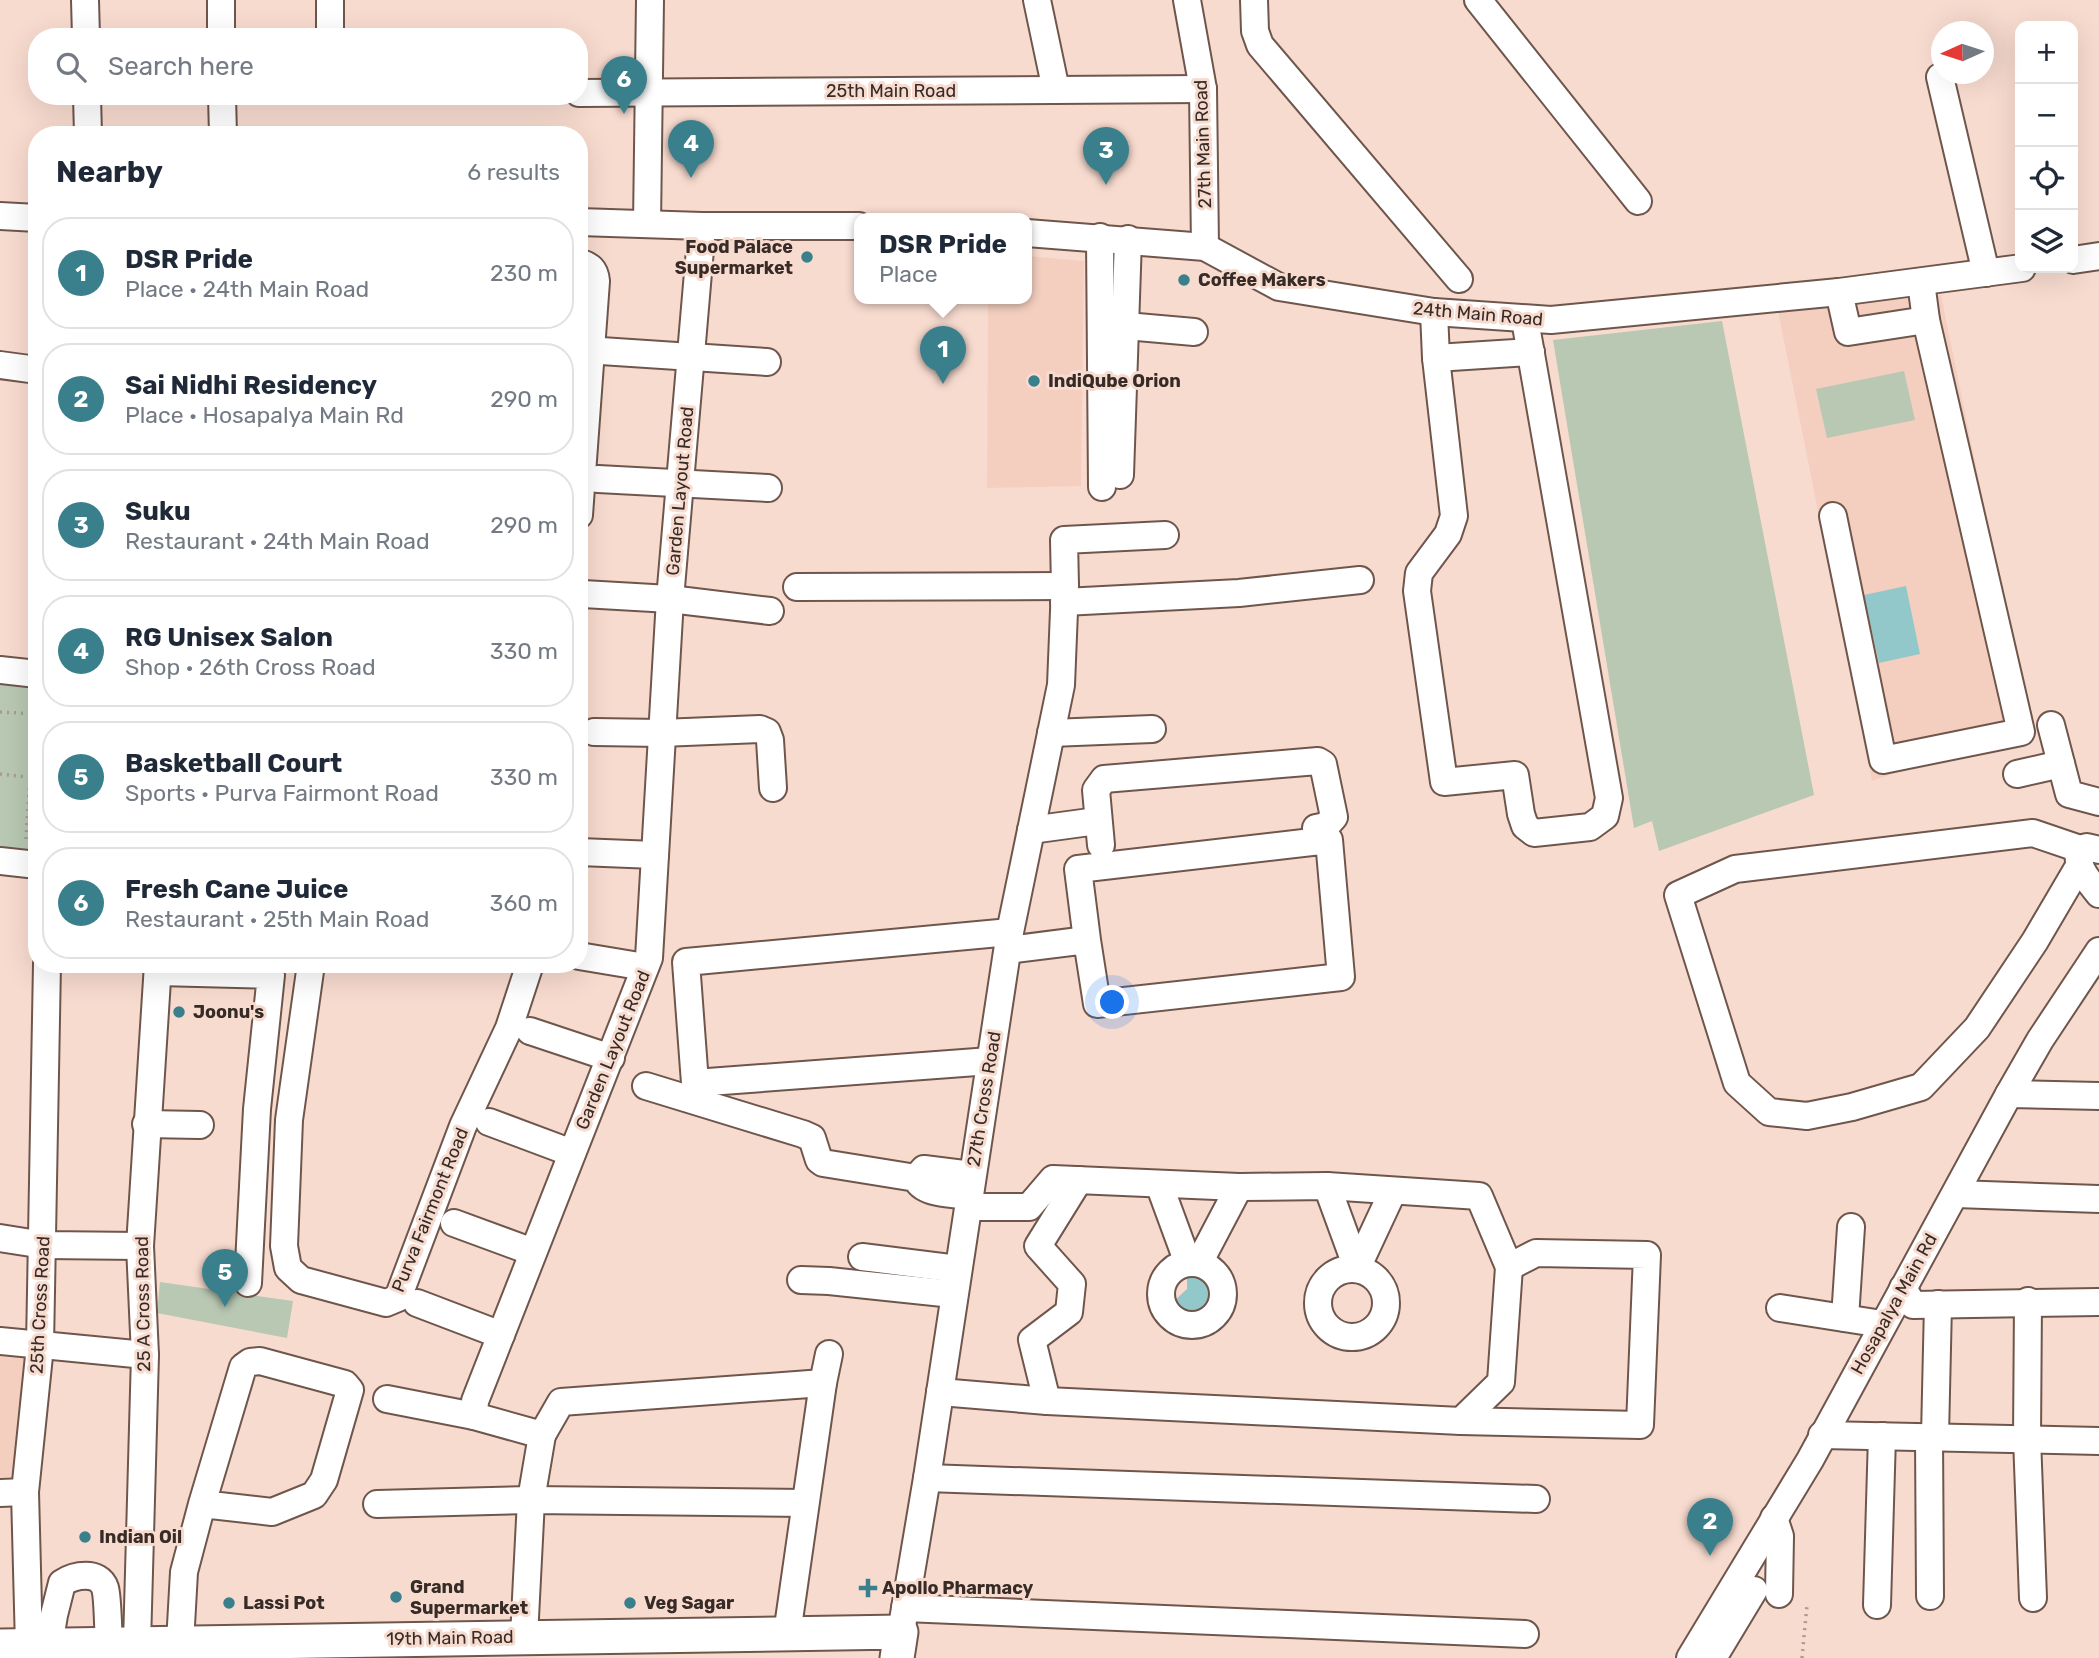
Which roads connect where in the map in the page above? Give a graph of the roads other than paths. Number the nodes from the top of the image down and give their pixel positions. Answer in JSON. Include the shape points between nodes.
{"nodes":[{"id":1,"x":85,"y":0,"type":"edge"},
{"id":2,"x":220,"y":0,"type":"edge"},
{"id":3,"x":330,"y":0,"type":"edge"},
{"id":4,"x":650,"y":0,"type":"edge"},
{"id":5,"x":1037,"y":0,"type":"edge"},
{"id":6,"x":1187,"y":0,"type":"edge"},
{"id":7,"x":1254,"y":0,"type":"edge"},
{"id":8,"x":1478,"y":0,"type":"edge"},
{"id":9,"x":86,"y":28,"type":"edge"},
{"id":10,"x":221,"y":28,"type":"edge"},
{"id":11,"x":330,"y":28,"type":"edge"},
{"id":12,"x":1942,"y":84,"type":"edge"},
{"id":13,"x":1203,"y":89,"type":"junction"},
{"id":14,"x":1056,"y":90,"type":"junction"},
{"id":15,"x":649,"y":92,"type":"junction"},
{"id":16,"x":588,"y":93,"type":"edge"},
{"id":17,"x":88,"y":105,"type":"edge"},
{"id":18,"x":222,"y":105,"type":"edge"},
{"id":19,"x":88,"y":126,"type":"edge"},
{"id":20,"x":223,"y":126,"type":"edge"},
{"id":21,"x":1638,"y":201,"type":"dead end"},
{"id":22,"x":0,"y":216,"type":"edge"},
{"id":23,"x":28,"y":218,"type":"edge"},
{"id":24,"x":588,"y":222,"type":"edge"},
{"id":25,"x":647,"y":223,"type":"junction"},
{"id":26,"x":702,"y":226,"type":"junction"},
{"id":27,"x":854,"y":226,"type":"edge"},
{"id":28,"x":1032,"y":233,"type":"edge"},
{"id":29,"x":1100,"y":237,"type":"junction"},
{"id":30,"x":1128,"y":239,"type":"junction"},
{"id":31,"x":1205,"y":247,"type":"junction"},
{"id":32,"x":2099,"y":256,"type":"edge"},
{"id":33,"x":2078,"y":259,"type":"edge"},
{"id":34,"x":588,"y":266,"type":"edge"},
{"id":35,"x":2015,"y":269,"type":"edge"},
{"id":36,"x":1986,"y":273,"type":"junction"},
{"id":37,"x":1459,"y":279,"type":"dead end"},
{"id":38,"x":1921,"y":282,"type":"junction"},
{"id":39,"x":1839,"y":292,"type":"junction"},
{"id":40,"x":1434,"y":312,"type":"junction"},
{"id":41,"x":1525,"y":320,"type":"junction"},
{"id":42,"x":1926,"y":320,"type":"junction"},
{"id":43,"x":1126,"y":326,"type":"junction"},
{"id":44,"x":1194,"y":332,"type":"dead end"},
{"id":45,"x":601,"y":351,"type":"dead end"},
{"id":46,"x":1531,"y":352,"type":"junction"},
{"id":47,"x":692,"y":357,"type":"junction"},
{"id":48,"x":1436,"y":358,"type":"junction"},
{"id":49,"x":767,"y":362,"type":"dead end"},
{"id":50,"x":0,"y":365,"type":"edge"},
{"id":51,"x":28,"y":369,"type":"edge"},
{"id":52,"x":588,"y":391,"type":"edge"},
{"id":53,"x":598,"y":479,"type":"dead end"},
{"id":54,"x":681,"y":485,"type":"junction"},
{"id":55,"x":768,"y":488,"type":"dead end"},
{"id":56,"x":1833,"y":516,"type":"dead end"},
{"id":57,"x":1166,"y":535,"type":"dead end"},
{"id":58,"x":1360,"y":580,"type":"dead end"},
{"id":59,"x":797,"y":587,"type":"dead end"},
{"id":60,"x":588,"y":594,"type":"edge"},
{"id":61,"x":1065,"y":594,"type":"junction"},
{"id":62,"x":670,"y":599,"type":"junction"},
{"id":63,"x":770,"y":611,"type":"dead end"},
{"id":64,"x":0,"y":670,"type":"edge"},
{"id":65,"x":28,"y":673,"type":"edge"},
{"id":66,"x":2051,"y":725,"type":"dead end"},
{"id":67,"x":1152,"y":729,"type":"dead end"},
{"id":68,"x":594,"y":732,"type":"dead end"},
{"id":69,"x":661,"y":733,"type":"junction"},
{"id":70,"x":1051,"y":733,"type":"junction"},
{"id":71,"x":2061,"y":764,"type":"junction"},
{"id":72,"x":2017,"y":774,"type":"dead end"},
{"id":73,"x":773,"y":788,"type":"dead end"},
{"id":74,"x":2099,"y":802,"type":"edge"},
{"id":75,"x":1317,"y":828,"type":"dead end"},
{"id":76,"x":1031,"y":830,"type":"junction"},
{"id":77,"x":588,"y":852,"type":"edge"},
{"id":78,"x":654,"y":855,"type":"junction"},
{"id":79,"x":2086,"y":855,"type":"edge"},
{"id":80,"x":0,"y":861,"type":"edge"},
{"id":81,"x":28,"y":864,"type":"edge"},
{"id":82,"x":2099,"y":894,"type":"edge"},
{"id":83,"x":1087,"y":940,"type":"junction"},
{"id":84,"x":1009,"y":941,"type":"junction"},
{"id":85,"x":2099,"y":951,"type":"edge"},
{"id":86,"x":588,"y":958,"type":"edge"},
{"id":87,"x":645,"y":967,"type":"junction"},
{"id":88,"x":47,"y":973,"type":"edge"},
{"id":89,"x":158,"y":973,"type":"edge"},
{"id":90,"x":239,"y":973,"type":"edge"},
{"id":91,"x":310,"y":973,"type":"edge"},
{"id":92,"x":527,"y":973,"type":"edge"},
{"id":93,"x":530,"y":1031,"type":"dead end"},
{"id":94,"x":611,"y":1058,"type":"junction"},
{"id":95,"x":990,"y":1061,"type":"junction"},
{"id":96,"x":646,"y":1086,"type":"dead end"},
{"id":97,"x":2009,"y":1094,"type":"junction"},
{"id":98,"x":2099,"y":1096,"type":"edge"},
{"id":99,"x":489,"y":1122,"type":"dead end"},
{"id":100,"x":146,"y":1124,"type":"junction"},
{"id":101,"x":200,"y":1125,"type":"dead end"},
{"id":102,"x":572,"y":1153,"type":"junction"},
{"id":103,"x":1079,"y":1181,"type":"junction"},
{"id":104,"x":1159,"y":1184,"type":"junction"},
{"id":105,"x":1327,"y":1186,"type":"junction"},
{"id":106,"x":1239,"y":1187,"type":"junction"},
{"id":107,"x":1393,"y":1191,"type":"junction"},
{"id":108,"x":970,"y":1193,"type":"junction"},
{"id":109,"x":1956,"y":1194,"type":"junction"},
{"id":110,"x":2099,"y":1199,"type":"edge"},
{"id":111,"x":454,"y":1223,"type":"dead end"},
{"id":112,"x":1851,"y":1227,"type":"dead end"},
{"id":113,"x":0,"y":1238,"type":"edge"},
{"id":114,"x":44,"y":1245,"type":"junction"},
{"id":115,"x":140,"y":1246,"type":"junction"},
{"id":116,"x":533,"y":1252,"type":"junction"},
{"id":117,"x":862,"y":1256,"type":"dead end"},
{"id":118,"x":898,"y":1261,"type":"junction"},
{"id":119,"x":1509,"y":1267,"type":"junction"},
{"id":120,"x":801,"y":1280,"type":"dead end"},
{"id":121,"x":956,"y":1282,"type":"junction"},
{"id":122,"x":247,"y":1283,"type":"dead end"},
{"id":123,"x":894,"y":1287,"type":"junction"},
{"id":124,"x":1903,"y":1288,"type":"junction"},
{"id":125,"x":2028,"y":1301,"type":"junction"},
{"id":126,"x":2099,"y":1302,"type":"edge"},
{"id":127,"x":417,"y":1303,"type":"dead end"},
{"id":128,"x":1938,"y":1304,"type":"junction"},
{"id":129,"x":1780,"y":1308,"type":"dead end"},
{"id":130,"x":1845,"y":1318,"type":"junction"},
{"id":131,"x":1882,"y":1324,"type":"junction"},
{"id":132,"x":501,"y":1335,"type":"junction"},
{"id":133,"x":0,"y":1341,"type":"edge"},
{"id":134,"x":40,"y":1346,"type":"junction"},
{"id":135,"x":829,"y":1354,"type":"dead end"},
{"id":136,"x":145,"y":1355,"type":"junction"},
{"id":137,"x":823,"y":1383,"type":"junction"},
{"id":138,"x":940,"y":1392,"type":"junction"},
{"id":139,"x":387,"y":1399,"type":"dead end"},
{"id":140,"x":1048,"y":1401,"type":"junction"},
{"id":141,"x":474,"y":1416,"type":"junction"},
{"id":142,"x":1461,"y":1421,"type":"junction"},
{"id":143,"x":542,"y":1435,"type":"junction"},
{"id":144,"x":1822,"y":1435,"type":"junction"},
{"id":145,"x":1882,"y":1436,"type":"junction"},
{"id":146,"x":1932,"y":1436,"type":"junction"},
{"id":147,"x":2027,"y":1438,"type":"junction"},
{"id":148,"x":2099,"y":1441,"type":"edge"},
{"id":149,"x":927,"y":1478,"type":"junction"},
{"id":150,"x":13,"y":1492,"type":"edge"},
{"id":151,"x":1536,"y":1499,"type":"dead end"},
{"id":152,"x":531,"y":1500,"type":"junction"},
{"id":153,"x":804,"y":1503,"type":"junction"},
{"id":154,"x":202,"y":1504,"type":"junction"},
{"id":155,"x":377,"y":1504,"type":"dead end"},
{"id":156,"x":1774,"y":1518,"type":"junction"},
{"id":157,"x":139,"y":1559,"type":"junction"},
{"id":158,"x":184,"y":1573,"type":"junction"},
{"id":159,"x":1930,"y":1596,"type":"dead end"},
{"id":160,"x":2033,"y":1598,"type":"dead end"},
{"id":161,"x":1877,"y":1605,"type":"dead end"},
{"id":162,"x":1721,"y":1623,"type":"junction"},
{"id":163,"x":901,"y":1633,"type":"edge"},
{"id":164,"x":787,"y":1634,"type":"junction"},
{"id":165,"x":1525,"y":1634,"type":"dead end"},
{"id":166,"x":524,"y":1637,"type":"junction"},
{"id":167,"x":180,"y":1643,"type":"junction"},
{"id":168,"x":123,"y":1644,"type":"junction"},
{"id":169,"x":26,"y":1646,"type":"edge"},
{"id":170,"x":1690,"y":1658,"type":"edge"},
{"id":171,"x":1713,"y":1658,"type":"edge"}],
"edges":[{"from":1,"to":9,"type":"street"},
{"from":2,"to":10,"type":"street"},
{"from":3,"to":11,"type":"street"},
{"from":4,"to":15,"type":"street"},
{"from":5,"to":14,"type":"street"},
{"from":6,"to":13,"type":"street","name":"27th Main Road"},
{"from":7,"to":37,"type":"street","via":[[1260,45]]},
{"from":8,"to":21,"type":"street"},
{"from":12,"to":36,"type":"street"},
{"from":13,"to":14,"type":"street","name":"25th Main Road"},
{"from":13,"to":31,"type":"street","name":"27th Main Road"},
{"from":14,"to":15,"type":"street","name":"25th Main Road"},
{"from":15,"to":16,"type":"street","name":"25th Main Road"},
{"from":15,"to":25,"type":"street"},
{"from":17,"to":19,"type":"street"},
{"from":18,"to":20,"type":"street"},
{"from":22,"to":23,"type":"street"},
{"from":24,"to":25,"type":"street"},
{"from":25,"to":26,"type":"street"},
{"from":26,"to":27,"type":"street"},
{"from":26,"to":47,"type":"street","name":"Garden Layout Road"},
{"from":28,"to":29,"type":"street","name":"24th Main Road"},
{"from":29,"to":30,"type":"street","name":"24th Main Road"},
{"from":29,"to":43,"type":"street","via":[[1111,481]]},
{"from":30,"to":31,"type":"street","name":"24th Main Road"},
{"from":30,"to":43,"type":"street"},
{"from":31,"to":40,"type":"street","name":"24th Main Road","via":[[1279,287]]},
{"from":32,"to":33,"type":"street"},
{"from":34,"to":52,"type":"street","via":[[596,281]]},
{"from":35,"to":36,"type":"street","name":"24th Main Road"},
{"from":36,"to":38,"type":"street","name":"24th Main Road"},
{"from":38,"to":39,"type":"street","name":"24th Main Road"},
{"from":38,"to":42,"type":"street"},
{"from":39,"to":41,"type":"street","name":"24th Main Road"},
{"from":39,"to":42,"type":"street","via":[[1848,332]]},
{"from":40,"to":41,"type":"street","name":"24th Main Road"},
{"from":40,"to":48,"type":"street"},
{"from":41,"to":46,"type":"street"},
{"from":42,"to":56,"type":"street","via":[[2021,732],[1883,760]]},
{"from":43,"to":44,"type":"street"},
{"from":45,"to":47,"type":"street"},
{"from":46,"to":48,"type":"street"},
{"from":46,"to":48,"type":"street","via":[[1609,798],[1605,816],[1590,827],[1534,833],[1525,827],[1515,775],[1444,782],[1417,592],[1419,573],[1448,534],[1454,516]]},
{"from":47,"to":49,"type":"street"},
{"from":47,"to":54,"type":"street","name":"Garden Layout Road"},
{"from":50,"to":51,"type":"street"},
{"from":53,"to":54,"type":"street"},
{"from":54,"to":55,"type":"street"},
{"from":54,"to":62,"type":"street","name":"Garden Layout Road"},
{"from":57,"to":61,"type":"street","name":"27th Cross Road","via":[[1064,540]]},
{"from":58,"to":61,"type":"street","via":[[1239,593]]},
{"from":59,"to":61,"type":"street"},
{"from":60,"to":62,"type":"street"},
{"from":61,"to":70,"type":"street","name":"27th Cross Road","via":[[1061,685]]},
{"from":62,"to":63,"type":"street"},
{"from":62,"to":69,"type":"street","name":"Garden Layout Road"},
{"from":64,"to":65,"type":"street"},
{"from":66,"to":71,"type":"street"},
{"from":67,"to":70,"type":"street"},
{"from":68,"to":69,"type":"street"},
{"from":69,"to":73,"type":"street","via":[[767,732]]},
{"from":69,"to":78,"type":"street","name":"Garden Layout Road"},
{"from":70,"to":76,"type":"street","name":"27th Cross Road"},
{"from":71,"to":72,"type":"street"},
{"from":71,"to":74,"type":"street","via":[[2069,794]]},
{"from":75,"to":76,"type":"street","via":[[1334,817],[1323,764],[1318,761],[1104,779],[1096,790],[1099,833]]},
{"from":76,"to":84,"type":"street","name":"27th Cross Road"},
{"from":77,"to":78,"type":"street"},
{"from":78,"to":87,"type":"street","name":"Garden Layout Road"},
{"from":79,"to":79,"type":"street","via":[[2033,833],[1735,869],[1678,895],[1737,1083],[1769,1112],[1807,1116],[1921,1087],[1977,1028]]},
{"from":79,"to":82,"type":"street"},
{"from":80,"to":81,"type":"street"},
{"from":83,"to":83,"type":"street","via":[[1097,1004],[1341,977],[1329,840],[1078,869]]},
{"from":83,"to":84,"type":"street"},
{"from":84,"to":95,"type":"street","name":"27th Cross Road"},
{"from":84,"to":95,"type":"street","via":[[687,962],[695,1083]]},
{"from":85,"to":97,"type":"street","name":"Hosapalya Main Rd"},
{"from":86,"to":87,"type":"street"},
{"from":87,"to":94,"type":"street","name":"Garden Layout Road"},
{"from":88,"to":114,"type":"street","name":"25th Cross Road"},
{"from":89,"to":100,"type":"street","name":"25 A Cross Road"},
{"from":90,"to":122,"type":"street","via":[[271,975],[257,1109]]},
{"from":91,"to":92,"type":"street","name":"Purva Fairmont Road","via":[[289,1120],[284,1246],[288,1268],[301,1280],[386,1303],[398,1298],[463,1126],[509,1028]]},
{"from":93,"to":94,"type":"street"},
{"from":94,"to":102,"type":"street","name":"Garden Layout Road"},
{"from":95,"to":108,"type":"street","name":"27th Cross Road"},
{"from":96,"to":108,"type":"street","via":[[803,1134],[812,1138],[823,1163],[916,1178],[925,1189]]},
{"from":97,"to":98,"type":"street"},
{"from":97,"to":109,"type":"street","name":"Hosapalya Main Rd"},
{"from":99,"to":102,"type":"street"},
{"from":100,"to":101,"type":"street"},
{"from":100,"to":115,"type":"street","name":"25 A Cross Road"},
{"from":102,"to":116,"type":"street","name":"Garden Layout Road"},
{"from":103,"to":104,"type":"street"},
{"from":103,"to":108,"type":"street","via":[[1053,1179],[1029,1208]]},
{"from":103,"to":140,"type":"street","via":[[1038,1246],[1072,1284],[1069,1312],[1032,1340]]},
{"from":104,"to":106,"type":"street"},
{"from":104,"to":106,"type":"street","via":[[1194,1263]]},
{"from":105,"to":106,"type":"street"},
{"from":105,"to":107,"type":"street"},
{"from":105,"to":107,"type":"street","via":[[1357,1269]]},
{"from":107,"to":119,"type":"street","via":[[1479,1196]]},
{"from":108,"to":121,"type":"street","name":"27th Cross Road"},
{"from":109,"to":110,"type":"street"},
{"from":109,"to":124,"type":"street","name":"Hosapalya Main Rd"},
{"from":111,"to":116,"type":"street"},
{"from":112,"to":130,"type":"street"},
{"from":113,"to":114,"type":"street"},
{"from":114,"to":115,"type":"street"},
{"from":114,"to":134,"type":"street","name":"25th Cross Road"},
{"from":115,"to":136,"type":"street","name":"25 A Cross Road"},
{"from":116,"to":132,"type":"street","name":"Garden Layout Road"},
{"from":117,"to":118,"type":"street"},
{"from":118,"to":121,"type":"street"},
{"from":118,"to":123,"type":"street"},
{"from":119,"to":142,"type":"street","via":[[1501,1382]]},
{"from":119,"to":142,"type":"street","via":[[1536,1253],[1647,1255],[1640,1425]]},
{"from":120,"to":123,"type":"street"},
{"from":121,"to":123,"type":"street"},
{"from":121,"to":138,"type":"street","name":"27th Cross Road"},
{"from":124,"to":128,"type":"street","via":[[1913,1305]]},
{"from":124,"to":131,"type":"street","name":"Hosapalya Main Rd"},
{"from":125,"to":126,"type":"street"},
{"from":125,"to":128,"type":"street"},
{"from":125,"to":147,"type":"street"},
{"from":127,"to":132,"type":"street"},
{"from":128,"to":146,"type":"street"},
{"from":129,"to":130,"type":"street"},
{"from":130,"to":131,"type":"street"},
{"from":131,"to":144,"type":"street","name":"Hosapalya Main Rd"},
{"from":132,"to":141,"type":"street","name":"Garden Layout Road","via":[[475,1401]]},
{"from":133,"to":134,"type":"street"},
{"from":134,"to":136,"type":"street"},
{"from":134,"to":150,"type":"street","name":"25th Cross Road"},
{"from":135,"to":137,"type":"street"},
{"from":136,"to":157,"type":"street","name":"25 A Cross Road"},
{"from":137,"to":143,"type":"street","via":[[561,1402]]},
{"from":137,"to":153,"type":"street"},
{"from":138,"to":140,"type":"street"},
{"from":138,"to":149,"type":"street","name":"27th Cross Road"},
{"from":139,"to":141,"type":"street"},
{"from":140,"to":142,"type":"street"},
{"from":141,"to":143,"type":"street"},
{"from":143,"to":152,"type":"street"},
{"from":144,"to":145,"type":"street"},
{"from":144,"to":156,"type":"street","name":"Hosapalya Main Rd"},
{"from":145,"to":146,"type":"street"},
{"from":145,"to":161,"type":"street"},
{"from":146,"to":147,"type":"street"},
{"from":146,"to":159,"type":"street"},
{"from":147,"to":148,"type":"street"},
{"from":147,"to":160,"type":"street"},
{"from":149,"to":151,"type":"street"},
{"from":149,"to":163,"type":"street","name":"27th Cross Road"},
{"from":150,"to":169,"type":"street","name":"25th Cross Road"},
{"from":152,"to":153,"type":"street"},
{"from":152,"to":155,"type":"street"},
{"from":152,"to":166,"type":"street"},
{"from":153,"to":164,"type":"street"},
{"from":154,"to":154,"type":"street","via":[[272,1512],[314,1495],[324,1480],[350,1390],[345,1384],[260,1361],[243,1367]]},
{"from":154,"to":158,"type":"street"},
{"from":156,"to":162,"type":"street","name":"Hosapalya Main Rd"},
{"from":156,"to":162,"type":"street","via":[[1780,1536],[1766,1592]]},
{"from":157,"to":158,"type":"street"},
{"from":157,"to":168,"type":"street","name":"25 A Cross Road"},
{"from":158,"to":167,"type":"street"},
{"from":162,"to":170,"type":"street","name":"Hosapalya Main Rd"},
{"from":162,"to":171,"type":"street"},
{"from":163,"to":164,"type":"main road","name":"19th Main Road"},
{"from":163,"to":165,"type":"street"},
{"from":164,"to":166,"type":"main road","name":"19th Main Road"},
{"from":166,"to":167,"type":"main road","name":"19th Main Road"},
{"from":167,"to":168,"type":"main road","name":"19th Main Road"},
{"from":168,"to":169,"type":"main road","name":"19th Main Road"},
{"from":168,"to":169,"type":"street","via":[[106,1589],[88,1575],[72,1576],[62,1583]]}]}
